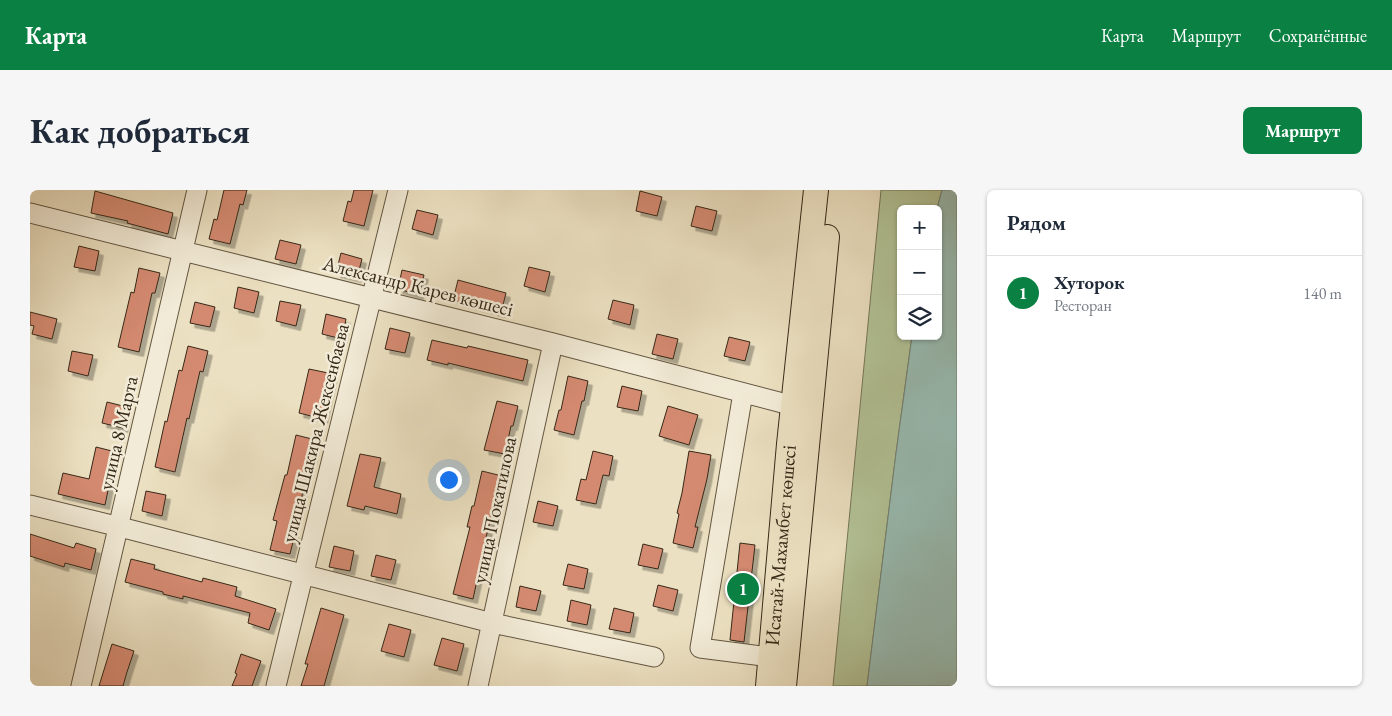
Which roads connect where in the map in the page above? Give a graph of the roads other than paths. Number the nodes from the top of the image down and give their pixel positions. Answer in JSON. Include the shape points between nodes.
{"nodes":[{"id":1,"x":197,"y":190,"type":"edge"},
{"id":2,"x":398,"y":190,"type":"edge"},
{"id":3,"x":816,"y":190,"type":"edge"},
{"id":4,"x":832,"y":190,"type":"edge"},
{"id":5,"x":30,"y":213,"type":"edge"},
{"id":6,"x":183,"y":251,"type":"junction"},
{"id":7,"x":372,"y":297,"type":"junction"},
{"id":8,"x":553,"y":343,"type":"junction"},
{"id":9,"x":743,"y":392,"type":"junction"},
{"id":10,"x":803,"y":407,"type":"junction"},
{"id":11,"x":30,"y":505,"type":"edge"},
{"id":12,"x":120,"y":527,"type":"junction"},
{"id":13,"x":304,"y":575,"type":"junction"},
{"id":14,"x":492,"y":623,"type":"junction"},
{"id":15,"x":770,"y":656,"type":"junction"},
{"id":16,"x":654,"y":657,"type":"dead end"},
{"id":17,"x":81,"y":686,"type":"edge"},
{"id":18,"x":276,"y":686,"type":"edge"},
{"id":19,"x":478,"y":686,"type":"edge"},
{"id":20,"x":768,"y":686,"type":"edge"},
{"id":21,"x":784,"y":686,"type":"edge"}],
"edges":[{"from":1,"to":6,"type":"street","name":"улица 8 Марта"},
{"from":2,"to":7,"type":"street","name":"улица Шакира Жексенбаева"},
{"from":3,"to":10,"type":"main road"},
{"from":4,"to":10,"type":"main road"},
{"from":5,"to":6,"type":"street","name":"Александр Карев көшесі"},
{"from":6,"to":7,"type":"street","name":"Александр Карев көшесі"},
{"from":6,"to":12,"type":"street","name":"улица 8 Марта"},
{"from":7,"to":8,"type":"street","name":"Александр Карев көшесі"},
{"from":7,"to":13,"type":"street","name":"улица Шакира Жексенбаева"},
{"from":8,"to":9,"type":"street","name":"Александр Карев көшесі"},
{"from":8,"to":14,"type":"street","name":"улица Покатилова"},
{"from":9,"to":10,"type":"street","name":"Александр Карев көшесі"},
{"from":9,"to":15,"type":"street","via":[[700,648]]},
{"from":10,"to":15,"type":"main road","name":"Исатай-Махамбет көшесі","via":[[789,444]]},
{"from":10,"to":21,"type":"main road"},
{"from":11,"to":12,"type":"street"},
{"from":12,"to":13,"type":"street"},
{"from":12,"to":17,"type":"street","name":"улица 8 Марта"},
{"from":13,"to":14,"type":"street"},
{"from":13,"to":18,"type":"street","name":"улица Шакира Жексенбаева"},
{"from":14,"to":16,"type":"street"},
{"from":14,"to":19,"type":"street","name":"улица Покатилова"},
{"from":15,"to":20,"type":"main road","name":"Исатай-Махамбет көшесі"}]}
